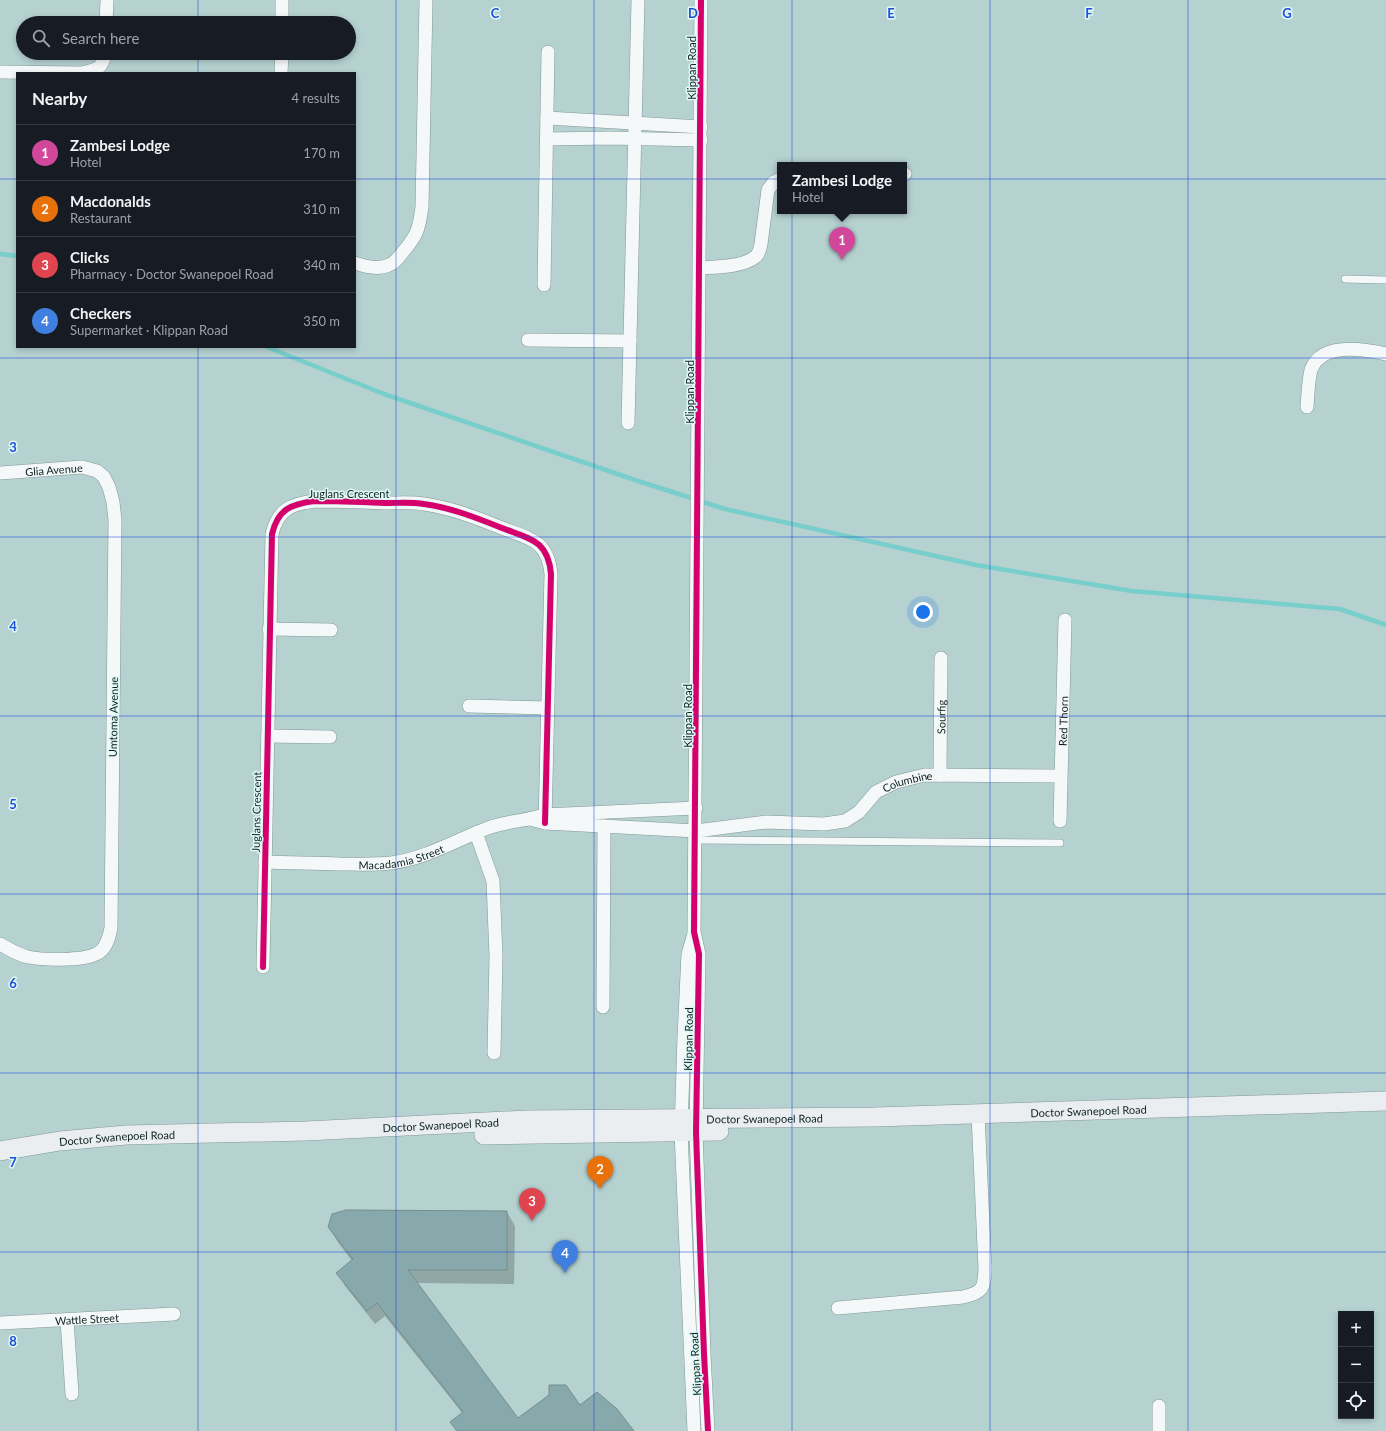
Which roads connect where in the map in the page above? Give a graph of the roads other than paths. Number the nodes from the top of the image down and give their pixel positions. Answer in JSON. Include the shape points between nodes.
{"nodes":[{"id":1,"x":107,"y":0,"type":"edge"},
{"id":2,"x":282,"y":0,"type":"edge"},
{"id":3,"x":426,"y":0,"type":"edge"},
{"id":4,"x":638,"y":0,"type":"edge"},
{"id":5,"x":701,"y":0,"type":"edge"},
{"id":6,"x":106,"y":16,"type":"edge"},
{"id":7,"x":282,"y":16,"type":"edge"},
{"id":8,"x":548,"y":52,"type":"dead end"},
{"id":9,"x":104,"y":60,"type":"edge"},
{"id":10,"x":282,"y":60,"type":"edge"},
{"id":11,"x":0,"y":72,"type":"edge"},
{"id":12,"x":16,"y":72,"type":"edge"},
{"id":13,"x":86,"y":72,"type":"edge"},
{"id":14,"x":281,"y":72,"type":"edge"},
{"id":15,"x":547,"y":118,"type":"junction"},
{"id":16,"x":636,"y":124,"type":"junction"},
{"id":17,"x":701,"y":134,"type":"junction"},
{"id":18,"x":546,"y":138,"type":"junction"},
{"id":19,"x":635,"y":138,"type":"junction"},
{"id":20,"x":777,"y":181,"type":"edge"},
{"id":21,"x":356,"y":263,"type":"edge"},
{"id":22,"x":700,"y":268,"type":"junction"},
{"id":23,"x":1344,"y":279,"type":"dead end"},
{"id":24,"x":1386,"y":280,"type":"edge"},
{"id":25,"x":544,"y":285,"type":"dead end"},
{"id":26,"x":528,"y":340,"type":"dead end"},
{"id":27,"x":630,"y":341,"type":"junction"},
{"id":28,"x":1386,"y":354,"type":"edge"},
{"id":29,"x":1307,"y":407,"type":"dead end"},
{"id":30,"x":628,"y":424,"type":"dead end"},
{"id":31,"x":0,"y":473,"type":"edge"},
{"id":32,"x":104,"y":477,"type":"joint"},
{"id":33,"x":1065,"y":620,"type":"dead end"},
{"id":34,"x":269,"y":629,"type":"junction"},
{"id":35,"x":331,"y":630,"type":"dead end"},
{"id":36,"x":941,"y":658,"type":"dead end"},
{"id":37,"x":469,"y":706,"type":"dead end"},
{"id":38,"x":547,"y":708,"type":"junction"},
{"id":39,"x":268,"y":736,"type":"junction"},
{"id":40,"x":330,"y":737,"type":"dead end"},
{"id":41,"x":940,"y":775,"type":"junction"},
{"id":42,"x":1060,"y":776,"type":"junction"},
{"id":43,"x":696,"y":808,"type":"junction"},
{"id":44,"x":545,"y":819,"type":"junction"},
{"id":45,"x":1060,"y":821,"type":"dead end"},
{"id":46,"x":604,"y":826,"type":"junction"},
{"id":47,"x":476,"y":833,"type":"junction"},
{"id":48,"x":696,"y":835,"type":"junction"},
{"id":49,"x":1060,"y":843,"type":"dead end"},
{"id":50,"x":265,"y":862,"type":"junction"},
{"id":51,"x":0,"y":944,"type":"edge"},
{"id":52,"x":263,"y":967,"type":"dead end"},
{"id":53,"x":603,"y":1007,"type":"dead end"},
{"id":54,"x":494,"y":1053,"type":"dead end"},
{"id":55,"x":1386,"y":1101,"type":"edge"},
{"id":56,"x":1386,"y":1111,"type":"edge"},
{"id":57,"x":979,"y":1119,"type":"junction"},
{"id":58,"x":689,"y":1125,"type":"junction"},
{"id":59,"x":0,"y":1150,"type":"edge"},
{"id":60,"x":0,"y":1156,"type":"edge"},
{"id":61,"x":838,"y":1308,"type":"dead end"},
{"id":62,"x":174,"y":1314,"type":"dead end"},
{"id":63,"x":67,"y":1320,"type":"junction"},
{"id":64,"x":0,"y":1323,"type":"edge"},
{"id":65,"x":704,"y":1354,"type":"junction"},
{"id":66,"x":692,"y":1367,"type":"junction"},
{"id":67,"x":72,"y":1394,"type":"dead end"},
{"id":68,"x":1159,"y":1406,"type":"dead end"},
{"id":69,"x":694,"y":1426,"type":"edge"},
{"id":70,"x":708,"y":1427,"type":"edge"},
{"id":71,"x":1159,"y":1431,"type":"edge"}],
"edges":[{"from":1,"to":6,"type":"street"},
{"from":2,"to":7,"type":"street"},
{"from":3,"to":21,"type":"street","via":[[420,222],[416,236],[389,265],[378,268]]},
{"from":4,"to":16,"type":"street"},
{"from":5,"to":17,"type":"street","name":"Klippan Road"},
{"from":8,"to":15,"type":"street"},
{"from":9,"to":13,"type":"street","via":[[99,68]]},
{"from":10,"to":14,"type":"street"},
{"from":11,"to":12,"type":"street"},
{"from":15,"to":16,"type":"street"},
{"from":15,"to":18,"type":"street"},
{"from":16,"to":17,"type":"street"},
{"from":16,"to":19,"type":"street"},
{"from":17,"to":19,"type":"street"},
{"from":17,"to":22,"type":"street","name":"Klippan Road"},
{"from":18,"to":19,"type":"street"},
{"from":18,"to":25,"type":"street"},
{"from":19,"to":27,"type":"street"},
{"from":20,"to":22,"type":"street","via":[[768,190],[761,244],[756,257],[740,264]]},
{"from":22,"to":43,"type":"street","name":"Klippan Road"},
{"from":23,"to":24,"type":"lane"},
{"from":26,"to":27,"type":"street"},
{"from":27,"to":30,"type":"street"},
{"from":28,"to":29,"type":"street","via":[[1348,350],[1326,354],[1312,369]]},
{"from":31,"to":32,"type":"street","name":"Glia Avenue","via":[[82,466],[97,471]]},
{"from":32,"to":51,"type":"street","name":"Umtoma Avenue","via":[[113,502],[115,520],[109,938],[97,954],[84,958],[27,957]]},
{"from":33,"to":42,"type":"street","name":"Red Thorn"},
{"from":34,"to":35,"type":"street"},
{"from":34,"to":38,"type":"street","name":"Juglans Crescent","via":[[272,534],[275,522],[288,507],[315,501],[423,504],[446,508],[531,540],[540,545],[547,554],[551,574]]},
{"from":34,"to":39,"type":"street","name":"Juglans Crescent"},
{"from":36,"to":41,"type":"street","name":"Sourfig"},
{"from":37,"to":38,"type":"street"},
{"from":38,"to":44,"type":"street","name":"Juglans Crescent"},
{"from":39,"to":40,"type":"street"},
{"from":39,"to":50,"type":"street","name":"Juglans Crescent"},
{"from":41,"to":42,"type":"street","name":"Columbine"},
{"from":41,"to":48,"type":"street","name":"Columbine","via":[[926,775],[896,782],[876,792],[859,812],[845,821],[824,824],[766,822]]},
{"from":42,"to":45,"type":"street","name":"Red Thorn"},
{"from":43,"to":44,"type":"street","name":"Macadamia Street"},
{"from":43,"to":48,"type":"street","name":"Klippan Road"},
{"from":44,"to":46,"type":"street","name":"Macadamia Street"},
{"from":44,"to":47,"type":"street","name":"Macadamia Street","via":[[506,822]]},
{"from":46,"to":48,"type":"street","name":"Macadamia Street"},
{"from":46,"to":53,"type":"street"},
{"from":47,"to":50,"type":"street","name":"Macadamia Street","via":[[436,850],[391,863]]},
{"from":47,"to":54,"type":"street","via":[[493,881],[496,957]]},
{"from":48,"to":49,"type":"lane"},
{"from":48,"to":58,"type":"street","name":"Klippan Road","via":[[694,932],[688,954]]},
{"from":50,"to":52,"type":"street","name":"Juglans Crescent"},
{"from":55,"to":57,"type":"main road","name":"Doctor Swanepoel Road"},
{"from":56,"to":57,"type":"main road","name":"Doctor Swanepoel Road"},
{"from":57,"to":58,"type":"main road","name":"Doctor Swanepoel Road","via":[[874,1128]]},
{"from":57,"to":61,"type":"street","via":[[985,1269],[981,1290],[963,1297]]},
{"from":58,"to":59,"type":"main road","name":"Doctor Swanepoel Road","via":[[527,1120],[306,1131],[126,1135],[60,1140]]},
{"from":58,"to":60,"type":"main road","name":"Doctor Swanepoel Road","via":[[170,1138],[90,1143]]},
{"from":58,"to":65,"type":"street","name":"Klippan Road"},
{"from":58,"to":66,"type":"street","name":"Klippan Road"},
{"from":62,"to":63,"type":"street","name":"Wattle Street"},
{"from":63,"to":64,"type":"street","name":"Wattle Street"},
{"from":63,"to":67,"type":"street"},
{"from":65,"to":66,"type":"lane"},
{"from":65,"to":70,"type":"street","name":"Klippan Road"},
{"from":66,"to":69,"type":"street","name":"Klippan Road"},
{"from":68,"to":71,"type":"street"},
{"from":69,"to":70,"type":"lane"}]}
